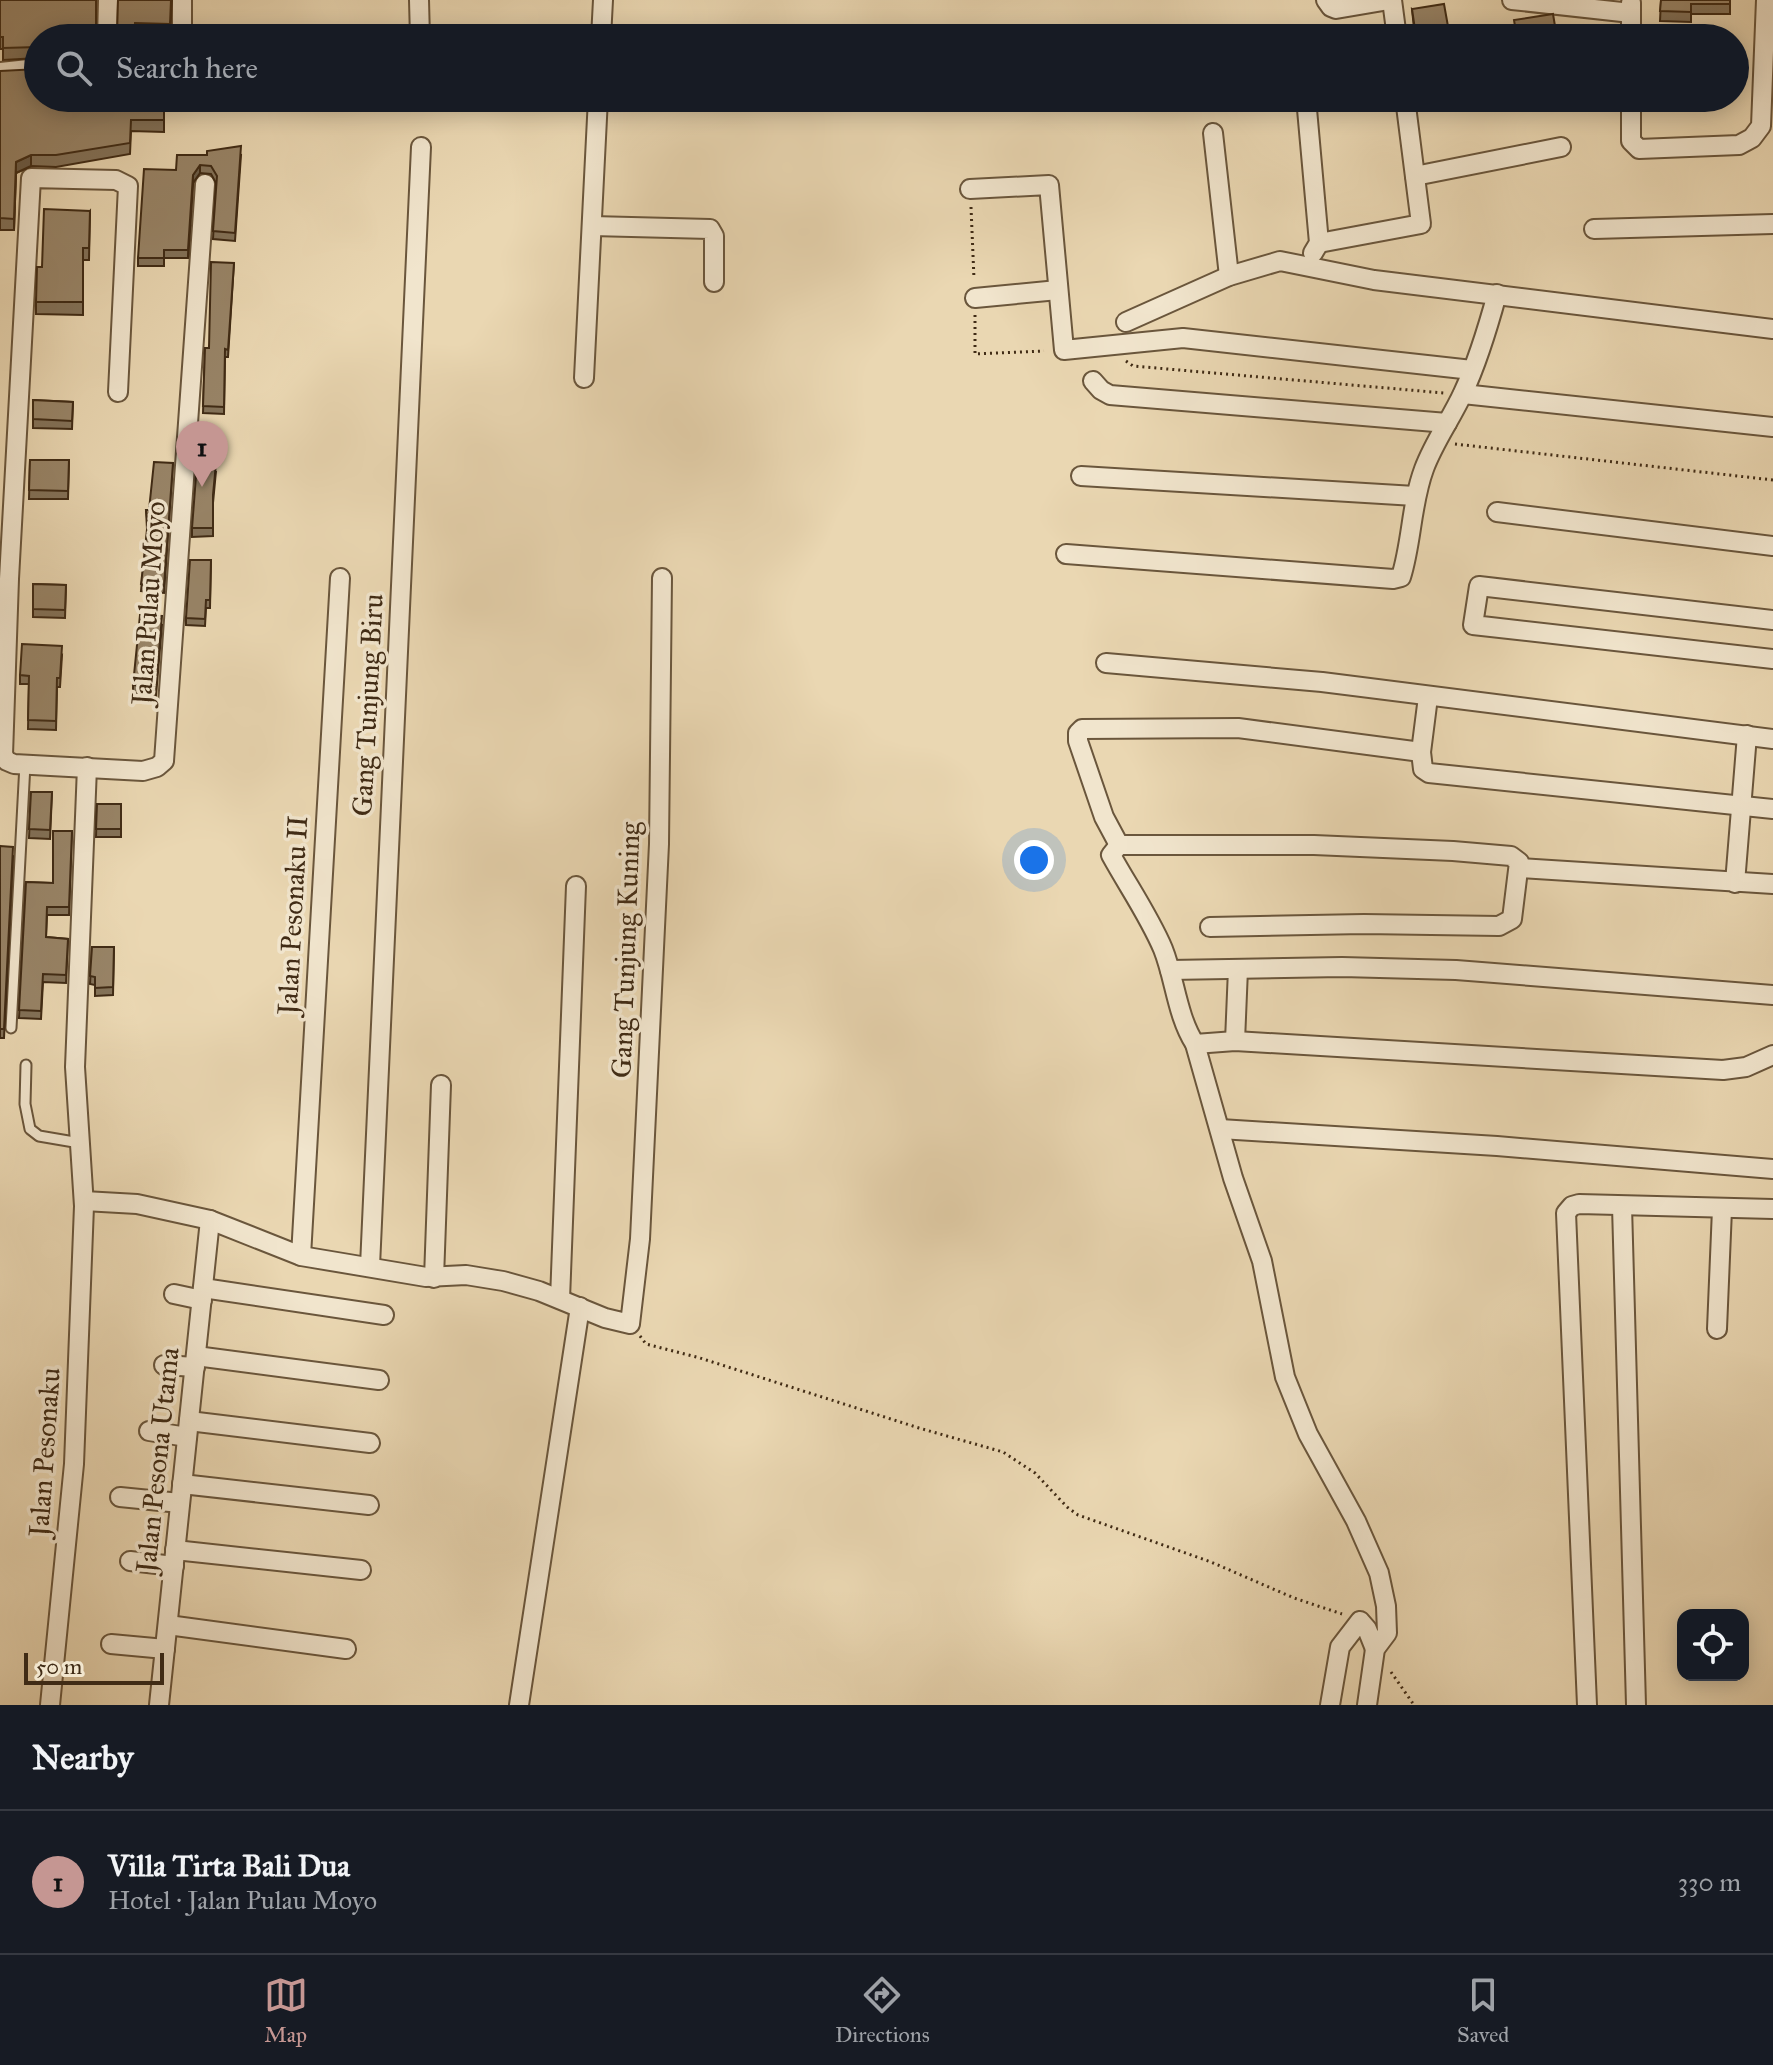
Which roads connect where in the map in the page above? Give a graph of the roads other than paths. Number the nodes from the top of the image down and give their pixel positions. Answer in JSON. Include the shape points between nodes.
{"nodes":[{"id":1,"x":108,"y":0,"type":"edge"},
{"id":2,"x":182,"y":0,"type":"edge"},
{"id":3,"x":419,"y":0,"type":"edge"},
{"id":4,"x":603,"y":0,"type":"edge"},
{"id":5,"x":1326,"y":0,"type":"edge"},
{"id":6,"x":1390,"y":0,"type":"edge"},
{"id":7,"x":1512,"y":0,"type":"edge"},
{"id":8,"x":1766,"y":0,"type":"edge"},
{"id":9,"x":1631,"y":6,"type":"edge"},
{"id":10,"x":107,"y":24,"type":"edge"},
{"id":11,"x":182,"y":24,"type":"edge"},
{"id":12,"x":420,"y":24,"type":"edge"},
{"id":13,"x":602,"y":24,"type":"edge"},
{"id":14,"x":1394,"y":24,"type":"edge"},
{"id":15,"x":24,"y":69,"type":"edge"},
{"id":16,"x":0,"y":72,"type":"edge"},
{"id":17,"x":597,"y":112,"type":"edge"},
{"id":18,"x":1307,"y":112,"type":"edge"},
{"id":19,"x":1407,"y":112,"type":"edge"},
{"id":20,"x":1631,"y":112,"type":"edge"},
{"id":21,"x":1767,"y":126,"type":"edge"},
{"id":22,"x":1213,"y":133,"type":"dead end"},
{"id":23,"x":421,"y":147,"type":"dead end"},
{"id":24,"x":1561,"y":147,"type":"dead end"},
{"id":25,"x":1415,"y":176,"type":"junction"},
{"id":26,"x":205,"y":184,"type":"dead end"},
{"id":27,"x":970,"y":189,"type":"dead end"},
{"id":28,"x":1773,"y":224,"type":"edge"},
{"id":29,"x":592,"y":226,"type":"junction"},
{"id":30,"x":1594,"y":229,"type":"dead end"},
{"id":31,"x":1319,"y":243,"type":"junction"},
{"id":32,"x":1306,"y":266,"type":"junction"},
{"id":33,"x":1229,"y":276,"type":"junction"},
{"id":34,"x":714,"y":282,"type":"dead end"},
{"id":35,"x":1058,"y":290,"type":"junction"},
{"id":36,"x":1497,"y":294,"type":"junction"},
{"id":37,"x":975,"y":298,"type":"dead end"},
{"id":38,"x":1126,"y":322,"type":"dead end"},
{"id":39,"x":1773,"y":329,"type":"edge"},
{"id":40,"x":1472,"y":370,"type":"junction"},
{"id":41,"x":584,"y":378,"type":"dead end"},
{"id":42,"x":1093,"y":381,"type":"dead end"},
{"id":43,"x":118,"y":392,"type":"dead end"},
{"id":44,"x":1463,"y":394,"type":"junction"},
{"id":45,"x":1447,"y":423,"type":"junction"},
{"id":46,"x":1773,"y":427,"type":"edge"},
{"id":47,"x":1081,"y":476,"type":"dead end"},
{"id":48,"x":1415,"y":496,"type":"junction"},
{"id":49,"x":1497,"y":512,"type":"dead end"},
{"id":50,"x":1773,"y":546,"type":"edge"},
{"id":51,"x":1066,"y":554,"type":"dead end"},
{"id":52,"x":340,"y":578,"type":"dead end"},
{"id":53,"x":662,"y":578,"type":"dead end"},
{"id":54,"x":5,"y":579,"type":"edge"},
{"id":55,"x":1773,"y":620,"type":"edge"},
{"id":56,"x":1773,"y":659,"type":"edge"},
{"id":57,"x":1106,"y":663,"type":"dead end"},
{"id":58,"x":3,"y":673,"type":"edge"},
{"id":59,"x":1428,"y":697,"type":"junction"},
{"id":60,"x":1747,"y":735,"type":"junction"},
{"id":61,"x":1773,"y":739,"type":"edge"},
{"id":62,"x":1421,"y":752,"type":"junction"},
{"id":63,"x":2,"y":754,"type":"edge"},
{"id":64,"x":25,"y":764,"type":"junction"},
{"id":65,"x":87,"y":767,"type":"junction"},
{"id":66,"x":1740,"y":805,"type":"junction"},
{"id":67,"x":1773,"y":809,"type":"edge"},
{"id":68,"x":1119,"y":845,"type":"junction"},
{"id":69,"x":1520,"y":868,"type":"junction"},
{"id":70,"x":1735,"y":883,"type":"junction"},
{"id":71,"x":1773,"y":884,"type":"edge"},
{"id":72,"x":576,"y":886,"type":"dead end"},
{"id":73,"x":1210,"y":927,"type":"dead end"},
{"id":74,"x":1238,"y":969,"type":"junction"},
{"id":75,"x":1170,"y":970,"type":"junction"},
{"id":76,"x":1773,"y":995,"type":"edge"},
{"id":77,"x":11,"y":1028,"type":"dead end"},
{"id":78,"x":1235,"y":1041,"type":"junction"},
{"id":79,"x":1195,"y":1044,"type":"junction"},
{"id":80,"x":1773,"y":1055,"type":"edge"},
{"id":81,"x":26,"y":1065,"type":"dead end"},
{"id":82,"x":441,"y":1085,"type":"dead end"},
{"id":83,"x":1220,"y":1129,"type":"junction"},
{"id":84,"x":80,"y":1143,"type":"junction"},
{"id":85,"x":1773,"y":1169,"type":"edge"},
{"id":86,"x":84,"y":1201,"type":"junction"},
{"id":87,"x":1622,"y":1206,"type":"junction"},
{"id":88,"x":1722,"y":1209,"type":"junction"},
{"id":89,"x":1773,"y":1209,"type":"edge"},
{"id":90,"x":210,"y":1220,"type":"junction"},
{"id":91,"x":301,"y":1256,"type":"junction"},
{"id":92,"x":370,"y":1266,"type":"junction"},
{"id":93,"x":434,"y":1278,"type":"junction"},
{"id":94,"x":174,"y":1294,"type":"dead end"},
{"id":95,"x":202,"y":1294,"type":"junction"},
{"id":96,"x":560,"y":1299,"type":"junction"},
{"id":97,"x":580,"y":1307,"type":"junction"},
{"id":98,"x":384,"y":1315,"type":"dead end"},
{"id":99,"x":1717,"y":1329,"type":"dead end"},
{"id":100,"x":195,"y":1362,"type":"junction"},
{"id":101,"x":164,"y":1365,"type":"dead end"},
{"id":102,"x":379,"y":1380,"type":"dead end"},
{"id":103,"x":188,"y":1429,"type":"junction"},
{"id":104,"x":149,"y":1431,"type":"dead end"},
{"id":105,"x":370,"y":1443,"type":"dead end"},
{"id":106,"x":182,"y":1484,"type":"junction"},
{"id":107,"x":120,"y":1497,"type":"dead end"},
{"id":108,"x":180,"y":1503,"type":"junction"},
{"id":109,"x":369,"y":1505,"type":"dead end"},
{"id":110,"x":175,"y":1558,"type":"junction"},
{"id":111,"x":130,"y":1561,"type":"dead end"},
{"id":112,"x":361,"y":1570,"type":"dead end"},
{"id":113,"x":168,"y":1625,"type":"junction"},
{"id":114,"x":111,"y":1644,"type":"dead end"},
{"id":115,"x":1379,"y":1644,"type":"junction"},
{"id":116,"x":165,"y":1649,"type":"junction"},
{"id":117,"x":346,"y":1649,"type":"dead end"},
{"id":118,"x":50,"y":1705,"type":"edge"},
{"id":119,"x":159,"y":1705,"type":"edge"},
{"id":120,"x":519,"y":1705,"type":"edge"},
{"id":121,"x":1330,"y":1705,"type":"edge"},
{"id":122,"x":1367,"y":1705,"type":"edge"},
{"id":123,"x":1587,"y":1705,"type":"edge"},
{"id":124,"x":1636,"y":1705,"type":"edge"}],
"edges":[{"from":1,"to":10,"type":"street"},
{"from":2,"to":11,"type":"street"},
{"from":3,"to":12,"type":"street"},
{"from":4,"to":13,"type":"street"},
{"from":5,"to":6,"type":"street","via":[[1336,9]]},
{"from":6,"to":14,"type":"street"},
{"from":7,"to":9,"type":"street"},
{"from":8,"to":21,"type":"street"},
{"from":15,"to":16,"type":"street"},
{"from":17,"to":29,"type":"street"},
{"from":18,"to":31,"type":"street"},
{"from":19,"to":25,"type":"street"},
{"from":20,"to":21,"type":"street","via":[[1631,141],[1639,149],[1739,145]]},
{"from":22,"to":33,"type":"street"},
{"from":23,"to":92,"type":"street","name":"Gang Tunjung Biru"},
{"from":24,"to":25,"type":"street"},
{"from":25,"to":31,"type":"street","via":[[1421,224]]},
{"from":26,"to":65,"type":"street","name":"Jalan Pulau Moyo","via":[[166,755],[161,765],[148,770]]},
{"from":27,"to":35,"type":"street","via":[[1049,185]]},
{"from":28,"to":30,"type":"street"},
{"from":29,"to":34,"type":"street","via":[[710,229]]},
{"from":29,"to":41,"type":"street"},
{"from":31,"to":32,"type":"street"},
{"from":32,"to":33,"type":"street","via":[[1280,261]]},
{"from":32,"to":36,"type":"street"},
{"from":33,"to":38,"type":"street"},
{"from":35,"to":37,"type":"street"},
{"from":35,"to":40,"type":"street","via":[[1064,350],[1183,338]]},
{"from":36,"to":39,"type":"street"},
{"from":36,"to":40,"type":"street"},
{"from":40,"to":44,"type":"street"},
{"from":42,"to":45,"type":"street","via":[[1110,395]]},
{"from":43,"to":54,"type":"street","via":[[128,186],[116,180],[31,178]]},
{"from":44,"to":45,"type":"street"},
{"from":44,"to":46,"type":"street"},
{"from":45,"to":48,"type":"street"},
{"from":47,"to":48,"type":"street"},
{"from":48,"to":51,"type":"street","via":[[1403,570],[1393,579]]},
{"from":49,"to":50,"type":"street"},
{"from":52,"to":91,"type":"street","name":"Jalan Pesonaku II"},
{"from":53,"to":97,"type":"street","name":"Gang Tunjung Kuning","via":[[659,844],[640,1239],[630,1324]]},
{"from":54,"to":58,"type":"street"},
{"from":55,"to":56,"type":"street","via":[[1479,586],[1473,625]]},
{"from":57,"to":59,"type":"street","via":[[1308,680]]},
{"from":58,"to":63,"type":"street"},
{"from":59,"to":60,"type":"street"},
{"from":59,"to":62,"type":"street"},
{"from":60,"to":61,"type":"street"},
{"from":60,"to":66,"type":"street"},
{"from":62,"to":66,"type":"street","via":[[1423,769],[1429,773]]},
{"from":62,"to":68,"type":"street","via":[[1238,728],[1082,729],[1078,741]]},
{"from":63,"to":64,"type":"street","name":"Jalan Pulau Moyo","via":[[7,761]]},
{"from":64,"to":65,"type":"street","name":"Jalan Pulau Moyo"},
{"from":64,"to":77,"type":"lane"},
{"from":65,"to":84,"type":"street","name":"Jalan Pesonaku","via":[[75,1067]]},
{"from":66,"to":67,"type":"street"},
{"from":66,"to":70,"type":"street"},
{"from":68,"to":69,"type":"street","via":[[1453,851],[1511,856]]},
{"from":68,"to":75,"type":"street","via":[[1111,855],[1154,930]]},
{"from":69,"to":70,"type":"street"},
{"from":69,"to":73,"type":"street","via":[[1512,919],[1499,926]]},
{"from":70,"to":71,"type":"street"},
{"from":72,"to":96,"type":"street"},
{"from":74,"to":75,"type":"street"},
{"from":74,"to":76,"type":"street","via":[[1456,970]]},
{"from":74,"to":78,"type":"street"},
{"from":75,"to":79,"type":"street"},
{"from":78,"to":79,"type":"street"},
{"from":78,"to":80,"type":"street","via":[[1723,1070]]},
{"from":79,"to":83,"type":"street"},
{"from":81,"to":84,"type":"lane","via":[[30,1129],[39,1136]]},
{"from":82,"to":93,"type":"street"},
{"from":83,"to":85,"type":"street"},
{"from":83,"to":115,"type":"street","via":[[1262,1261],[1285,1377],[1379,1573],[1387,1618],[1387,1633]]},
{"from":84,"to":86,"type":"street","name":"Jalan Pesonaku"},
{"from":86,"to":90,"type":"street","via":[[137,1204]]},
{"from":86,"to":118,"type":"street","name":"Jalan Pesonaku","via":[[74,1464]]},
{"from":87,"to":88,"type":"street"},
{"from":87,"to":123,"type":"street","via":[[1579,1204],[1566,1213]]},
{"from":87,"to":124,"type":"street"},
{"from":88,"to":89,"type":"street"},
{"from":88,"to":99,"type":"street"},
{"from":90,"to":91,"type":"street"},
{"from":90,"to":95,"type":"street","name":"Jalan Pesona Utama"},
{"from":91,"to":92,"type":"street"},
{"from":92,"to":93,"type":"street"},
{"from":93,"to":96,"type":"street","via":[[488,1278]]},
{"from":94,"to":95,"type":"street"},
{"from":95,"to":98,"type":"street"},
{"from":95,"to":100,"type":"street","name":"Jalan Pesona Utama"},
{"from":96,"to":97,"type":"street"},
{"from":97,"to":120,"type":"street"},
{"from":100,"to":101,"type":"street"},
{"from":100,"to":102,"type":"street"},
{"from":100,"to":103,"type":"street","name":"Jalan Pesona Utama"},
{"from":103,"to":104,"type":"street"},
{"from":103,"to":105,"type":"street"},
{"from":103,"to":106,"type":"street","name":"Jalan Pesona Utama"},
{"from":106,"to":108,"type":"street","name":"Jalan Pesona Utama"},
{"from":106,"to":109,"type":"street"},
{"from":107,"to":108,"type":"street"},
{"from":108,"to":110,"type":"street","name":"Jalan Pesona Utama"},
{"from":110,"to":111,"type":"street"},
{"from":110,"to":112,"type":"street"},
{"from":110,"to":113,"type":"street","name":"Jalan Pesona Utama"},
{"from":113,"to":116,"type":"street","name":"Jalan Pesona Utama"},
{"from":113,"to":117,"type":"street"},
{"from":114,"to":116,"type":"street"},
{"from":115,"to":121,"type":"street","via":[[1360,1621],[1340,1647]]},
{"from":115,"to":122,"type":"street"},
{"from":116,"to":119,"type":"street","name":"Jalan Pesona Utama"}]}
